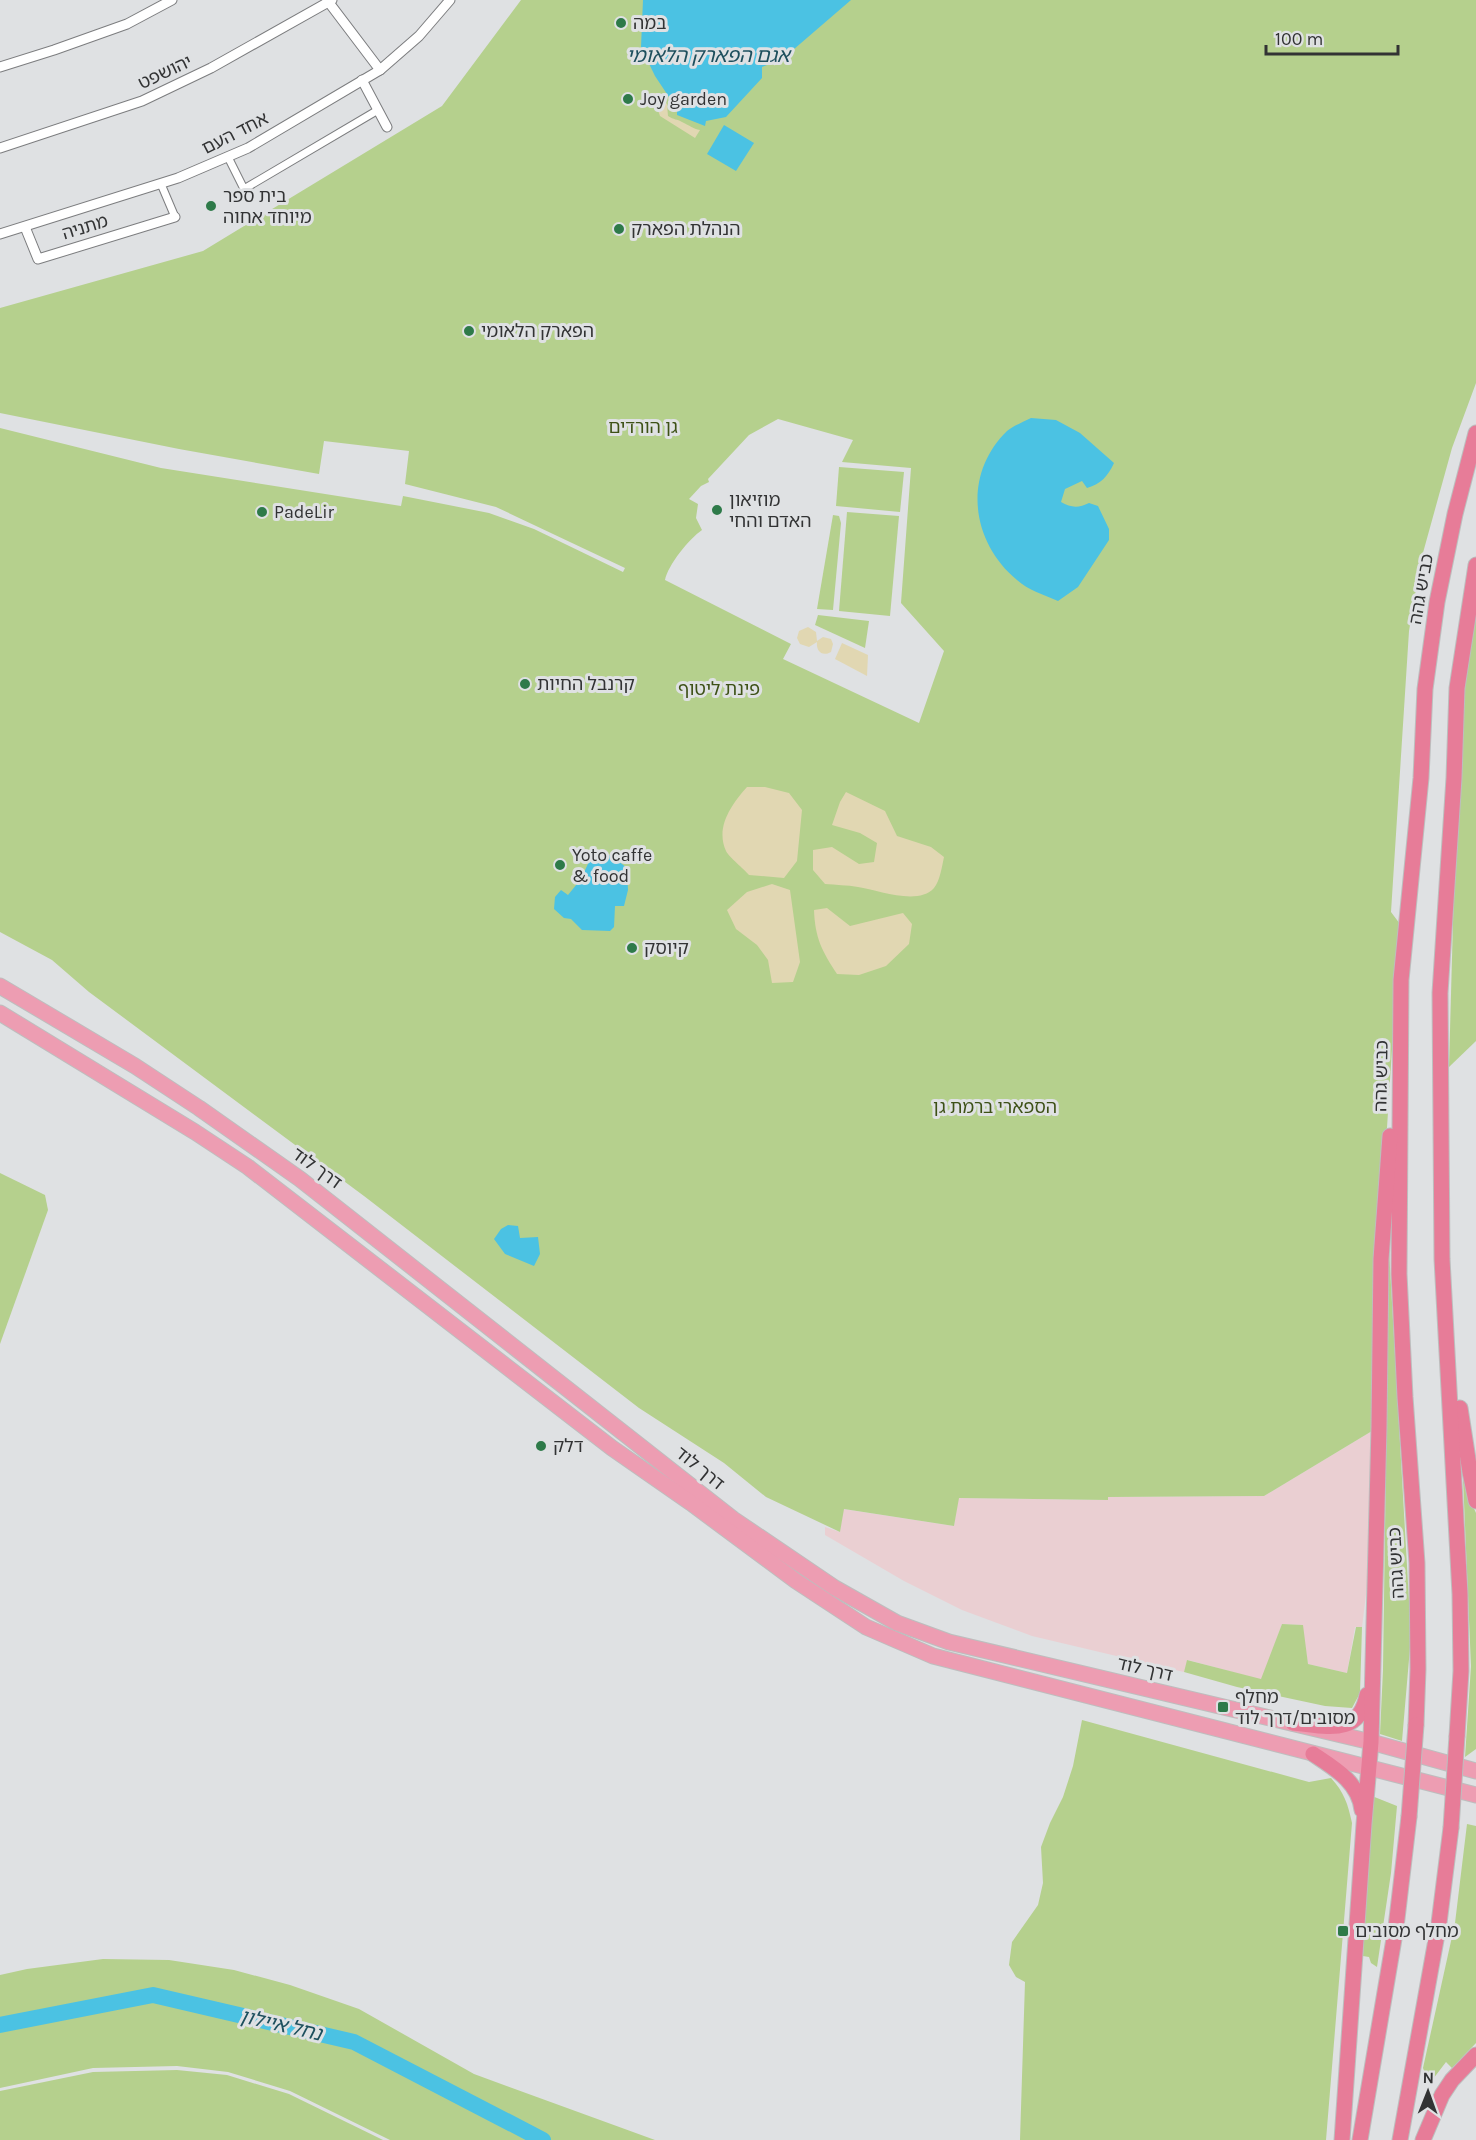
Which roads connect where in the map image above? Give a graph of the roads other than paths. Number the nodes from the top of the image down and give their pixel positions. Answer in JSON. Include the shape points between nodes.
{"nodes":[{"id":1,"x":172,"y":0,"type":"edge"},
{"id":2,"x":450,"y":0,"type":"edge"},
{"id":3,"x":330,"y":1,"type":"edge"},
{"id":4,"x":0,"y":67,"type":"edge"},
{"id":5,"x":380,"y":70,"type":"junction"},
{"id":6,"x":362,"y":81,"type":"junction"},
{"id":7,"x":378,"y":110,"type":"junction"},
{"id":8,"x":387,"y":127,"type":"dead end"},
{"id":9,"x":0,"y":148,"type":"edge"},
{"id":10,"x":228,"y":157,"type":"junction"},
{"id":11,"x":161,"y":184,"type":"junction"},
{"id":12,"x":175,"y":217,"type":"joint"},
{"id":13,"x":25,"y":227,"type":"junction"},
{"id":14,"x":1,"y":230,"type":"edge"},
{"id":15,"x":1476,"y":433,"type":"edge"},
{"id":16,"x":1476,"y":566,"type":"edge"},
{"id":17,"x":1401,"y":980,"type":"junction"},
{"id":18,"x":0,"y":986,"type":"edge"},
{"id":19,"x":0,"y":1013,"type":"edge"},
{"id":20,"x":1442,"y":1259,"type":"junction"},
{"id":21,"x":1476,"y":1501,"type":"edge"},
{"id":22,"x":1376,"y":1560,"type":"junction"},
{"id":23,"x":1293,"y":1723,"type":"junction"},
{"id":24,"x":1371,"y":1742,"type":"junction"},
{"id":25,"x":1313,"y":1754,"type":"junction"},
{"id":26,"x":1369,"y":1768,"type":"junction"},
{"id":27,"x":1476,"y":1772,"type":"edge"},
{"id":28,"x":1476,"y":1795,"type":"edge"},
{"id":29,"x":1364,"y":1824,"type":"junction"},
{"id":30,"x":1476,"y":2055,"type":"edge"},
{"id":31,"x":1342,"y":2140,"type":"edge"},
{"id":32,"x":1360,"y":2140,"type":"edge"},
{"id":33,"x":1400,"y":2140,"type":"edge"},
{"id":34,"x":1423,"y":2140,"type":"edge"}],
"edges":[{"from":1,"to":4,"type":"street","via":[[127,24]]},
{"from":2,"to":5,"type":"street","name":"אחד העם","via":[[419,36]]},
{"from":3,"to":5,"type":"street"},
{"from":3,"to":9,"type":"street","name":"יהושפט","via":[[211,68],[142,101]]},
{"from":5,"to":6,"type":"street","name":"אחד העם"},
{"from":6,"to":7,"type":"street"},
{"from":6,"to":10,"type":"street","name":"אחד העם"},
{"from":7,"to":8,"type":"street"},
{"from":7,"to":10,"type":"street","via":[[244,189]]},
{"from":10,"to":11,"type":"street","name":"אחד העם"},
{"from":11,"to":12,"type":"street"},
{"from":11,"to":13,"type":"street","name":"אחד העם"},
{"from":12,"to":13,"type":"street","name":"מתניה","via":[[38,259]]},
{"from":13,"to":14,"type":"street","name":"אחד העם"},
{"from":15,"to":17,"type":"highway","name":"כביש גהה","via":[[1437,602],[1425,689],[1421,778]]},
{"from":16,"to":20,"type":"highway","via":[[1457,688],[1440,993]]},
{"from":17,"to":22,"type":"highway","via":[[1380,1259]]},
{"from":17,"to":32,"type":"highway","name":"כביש גהה","bridge":true,"via":[[1399,1274],[1417,1563],[1418,1669],[1409,1817],[1394,1936]]},
{"from":18,"to":23,"type":"main road","name":"דרך לוד","via":[[162,1084],[300,1179],[733,1518],[835,1588],[897,1623],[949,1642]]},
{"from":19,"to":25,"type":"main road","name":"דרך לוד","via":[[248,1167],[612,1448],[866,1627],[933,1656]]},
{"from":20,"to":21,"type":"highway","via":[[1462,1425]]},
{"from":20,"to":33,"type":"highway","bridge":true,"via":[[1459,1542],[1461,1671],[1451,1828],[1439,1923]]},
{"from":22,"to":23,"type":"highway","via":[[1363,1709],[1351,1723]]},
{"from":22,"to":24,"type":"highway"},
{"from":23,"to":24,"type":"main road","name":"דרך לוד"},
{"from":24,"to":26,"type":"highway"},
{"from":24,"to":27,"type":"main road","name":"דרך לוד"},
{"from":25,"to":26,"type":"main road","name":"דרך לוד"},
{"from":25,"to":29,"type":"highway","via":[[1353,1786],[1362,1805]]},
{"from":26,"to":28,"type":"main road","name":"דרך לוד"},
{"from":26,"to":29,"type":"highway"},
{"from":29,"to":31,"type":"highway"},
{"from":30,"to":34,"type":"highway","via":[[1442,2095]]}]}
